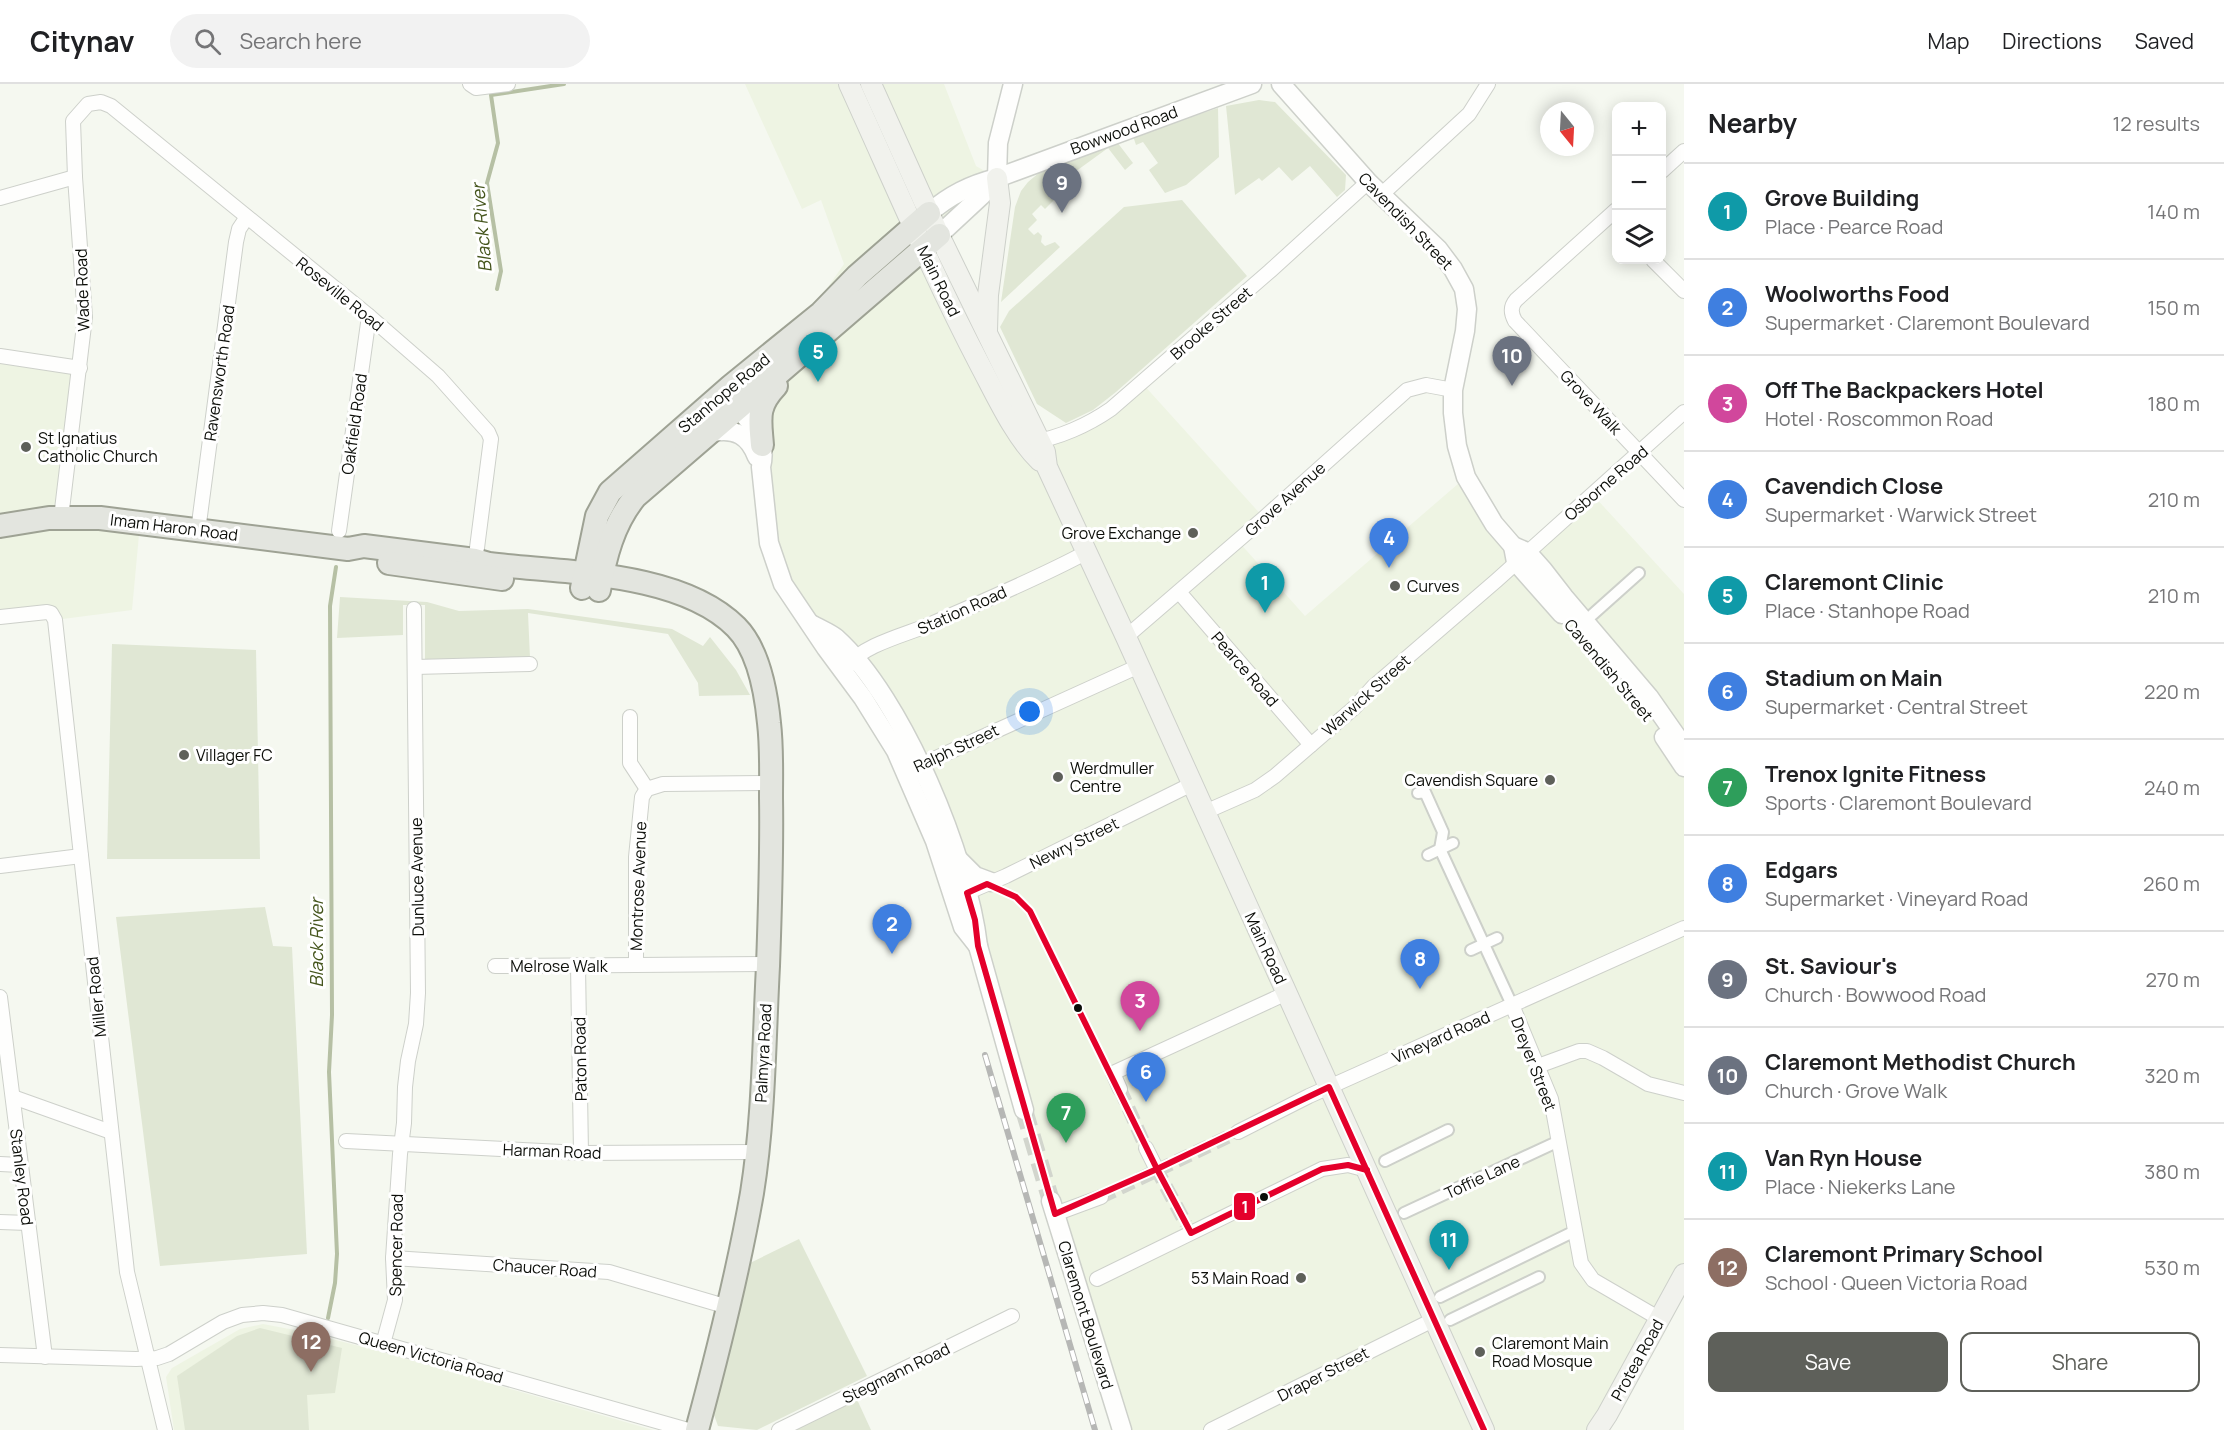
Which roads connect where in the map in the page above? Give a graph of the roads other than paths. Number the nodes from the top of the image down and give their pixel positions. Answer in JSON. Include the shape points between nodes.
{"nodes":[{"id":1,"x":508,"y":84,"type":"edge"},
{"id":2,"x":849,"y":84,"type":"edge"},
{"id":3,"x":871,"y":84,"type":"edge"},
{"id":4,"x":1252,"y":84,"type":"edge"},
{"id":5,"x":1281,"y":84,"type":"edge"},
{"id":6,"x":1488,"y":84,"type":"edge"},
{"id":7,"x":473,"y":86,"type":"edge"},
{"id":8,"x":1011,"y":86,"type":"edge"},
{"id":9,"x":88,"y":104,"type":"joint"},
{"id":10,"x":1684,"y":151,"type":"edge"},
{"id":11,"x":1666,"y":167,"type":"edge"},
{"id":12,"x":75,"y":177,"type":"junction"},
{"id":13,"x":997,"y":178,"type":"junction"},
{"id":14,"x":1374,"y":188,"type":"junction"},
{"id":15,"x":0,"y":198,"type":"edge"},
{"id":16,"x":247,"y":218,"type":"junction"},
{"id":17,"x":1612,"y":218,"type":"edge"},
{"id":18,"x":921,"y":220,"type":"junction"},
{"id":19,"x":931,"y":242,"type":"junction"},
{"id":20,"x":1657,"y":264,"type":"edge"},
{"id":21,"x":1684,"y":291,"type":"edge"},
{"id":22,"x":369,"y":316,"type":"junction"},
{"id":23,"x":987,"y":332,"type":"junction"},
{"id":24,"x":806,"y":348,"type":"junction"},
{"id":25,"x":0,"y":356,"type":"edge"},
{"id":26,"x":80,"y":368,"type":"junction"},
{"id":27,"x":1453,"y":390,"type":"junction"},
{"id":28,"x":737,"y":409,"type":"junction"},
{"id":29,"x":1684,"y":412,"type":"edge"},
{"id":30,"x":713,"y":432,"type":"junction"},
{"id":31,"x":1033,"y":442,"type":"junction"},
{"id":32,"x":667,"y":452,"type":"junction"},
{"id":33,"x":1640,"y":454,"type":"junction"},
{"id":34,"x":762,"y":456,"type":"junction"},
{"id":35,"x":627,"y":490,"type":"junction"},
{"id":36,"x":1684,"y":500,"type":"edge"},
{"id":37,"x":61,"y":518,"type":"junction"},
{"id":38,"x":0,"y":526,"type":"edge"},
{"id":39,"x":198,"y":531,"type":"junction"},
{"id":40,"x":591,"y":537,"type":"junction"},
{"id":41,"x":344,"y":540,"type":"junction"},
{"id":42,"x":1087,"y":552,"type":"junction"},
{"id":43,"x":1518,"y":553,"type":"junction"},
{"id":44,"x":476,"y":554,"type":"junction"},
{"id":45,"x":1639,"y":573,"type":"dead end"},
{"id":46,"x":592,"y":582,"type":"junction"},
{"id":47,"x":1179,"y":592,"type":"junction"},
{"id":48,"x":414,"y":609,"type":"dead end"},
{"id":49,"x":1592,"y":615,"type":"dead end"},
{"id":50,"x":0,"y":617,"type":"edge"},
{"id":51,"x":810,"y":624,"type":"junction"},
{"id":52,"x":1126,"y":637,"type":"junction"},
{"id":53,"x":854,"y":658,"type":"junction"},
{"id":54,"x":530,"y":664,"type":"dead end"},
{"id":55,"x":1139,"y":666,"type":"junction"},
{"id":56,"x":415,"y":667,"type":"junction"},
{"id":57,"x":759,"y":671,"type":"junction"},
{"id":58,"x":848,"y":676,"type":"junction"},
{"id":59,"x":630,"y":717,"type":"dead end"},
{"id":60,"x":1311,"y":746,"type":"junction"},
{"id":61,"x":1684,"y":747,"type":"edge"},
{"id":62,"x":1684,"y":767,"type":"edge"},
{"id":63,"x":913,"y":768,"type":"junction"},
{"id":64,"x":771,"y":783,"type":"junction"},
{"id":65,"x":1192,"y":784,"type":"junction"},
{"id":66,"x":647,"y":789,"type":"junction"},
{"id":67,"x":1418,"y":793,"type":"dead end"},
{"id":68,"x":1205,"y":812,"type":"junction"},
{"id":69,"x":1453,"y":843,"type":"dead end"},
{"id":70,"x":1440,"y":849,"type":"junction"},
{"id":71,"x":1428,"y":855,"type":"dead end"},
{"id":72,"x":81,"y":856,"type":"junction"},
{"id":73,"x":957,"y":858,"type":"junction"},
{"id":74,"x":0,"y":866,"type":"edge"},
{"id":75,"x":992,"y":882,"type":"junction"},
{"id":76,"x":960,"y":896,"type":"junction"},
{"id":77,"x":1684,"y":928,"type":"edge"},
{"id":78,"x":1497,"y":938,"type":"dead end"},
{"id":79,"x":1484,"y":944,"type":"junction"},
{"id":80,"x":1471,"y":950,"type":"dead end"},
{"id":81,"x":768,"y":964,"type":"junction"},
{"id":82,"x":578,"y":965,"type":"junction"},
{"id":83,"x":636,"y":965,"type":"junction"},
{"id":84,"x":495,"y":966,"type":"dead end"},
{"id":85,"x":1287,"y":993,"type":"junction"},
{"id":86,"x":0,"y":997,"type":"edge"},
{"id":87,"x":1512,"y":1005,"type":"junction"},
{"id":88,"x":1538,"y":1066,"type":"junction"},
{"id":89,"x":1329,"y":1088,"type":"junction"},
{"id":90,"x":1120,"y":1089,"type":"tunnel mouth"},
{"id":91,"x":1684,"y":1094,"type":"edge"},
{"id":92,"x":13,"y":1097,"type":"junction"},
{"id":93,"x":1024,"y":1110,"type":"tunnel mouth"},
{"id":94,"x":1448,"y":1130,"type":"dead end"},
{"id":95,"x":111,"y":1132,"type":"junction"},
{"id":96,"x":1238,"y":1132,"type":"tunnel mouth"},
{"id":97,"x":346,"y":1141,"type":"dead end"},
{"id":98,"x":1559,"y":1141,"type":"junction"},
{"id":99,"x":402,"y":1144,"type":"junction"},
{"id":100,"x":1146,"y":1148,"type":"tunnel mouth"},
{"id":101,"x":757,"y":1152,"type":"junction"},
{"id":102,"x":581,"y":1153,"type":"junction"},
{"id":103,"x":1385,"y":1161,"type":"dead end"},
{"id":104,"x":0,"y":1164,"type":"edge"},
{"id":105,"x":20,"y":1165,"type":"junction"},
{"id":106,"x":1156,"y":1168,"type":"tunnel mouth"},
{"id":107,"x":1367,"y":1170,"type":"junction"},
{"id":108,"x":1101,"y":1197,"type":"tunnel mouth"},
{"id":109,"x":1053,"y":1208,"type":"joint"},
{"id":110,"x":1404,"y":1213,"type":"dead end"},
{"id":111,"x":0,"y":1222,"type":"edge"},
{"id":112,"x":28,"y":1223,"type":"junction"},
{"id":113,"x":1575,"y":1231,"type":"junction"},
{"id":114,"x":393,"y":1258,"type":"junction"},
{"id":115,"x":1684,"y":1276,"type":"edge"},
{"id":116,"x":1539,"y":1277,"type":"dead end"},
{"id":117,"x":1097,"y":1279,"type":"dead end"},
{"id":118,"x":1440,"y":1297,"type":"dead end"},
{"id":119,"x":728,"y":1307,"type":"junction"},
{"id":120,"x":1012,"y":1316,"type":"dead end"},
{"id":121,"x":1443,"y":1319,"type":"junction"},
{"id":122,"x":1660,"y":1319,"type":"junction"},
{"id":123,"x":383,"y":1344,"type":"junction"},
{"id":124,"x":0,"y":1355,"type":"edge"},
{"id":125,"x":45,"y":1357,"type":"junction"},
{"id":126,"x":148,"y":1359,"type":"junction"},
{"id":127,"x":1602,"y":1425,"type":"edge"},
{"id":128,"x":165,"y":1430,"type":"edge"},
{"id":129,"x":688,"y":1430,"type":"edge"},
{"id":130,"x":697,"y":1430,"type":"edge"},
{"id":131,"x":779,"y":1430,"type":"edge"},
{"id":132,"x":1122,"y":1430,"type":"edge"},
{"id":133,"x":1211,"y":1430,"type":"edge"},
{"id":134,"x":1484,"y":1430,"type":"edge"}],
"edges":[{"from":1,"to":7,"type":"street"},
{"from":2,"to":18,"type":"main road","name":"Main Road"},
{"from":3,"to":18,"type":"main road","name":"Main Road"},
{"from":4,"to":13,"type":"street","name":"Bowwood Road"},
{"from":5,"to":14,"type":"street","name":"Cavendish Street"},
{"from":6,"to":14,"type":"street","name":"Brooke Street","via":[[1469,114]]},
{"from":8,"to":13,"type":"street","via":[[998,143]]},
{"from":9,"to":12,"type":"street","name":"Wade Road","via":[[73,121]]},
{"from":9,"to":16,"type":"street","name":"Roseville Road","via":[[107,103]]},
{"from":10,"to":11,"type":"street"},
{"from":12,"to":15,"type":"street"},
{"from":12,"to":26,"type":"street","name":"Wade Road","via":[[85,317]]},
{"from":13,"to":18,"type":"street","name":"Bowwood Road","via":[[946,199]]},
{"from":13,"to":19,"type":"street","name":"Bowwood Road"},
{"from":13,"to":23,"type":"main road","via":[[1000,203]]},
{"from":14,"to":27,"type":"street","name":"Cavendish Street","via":[[1442,254],[1464,289],[1467,319]]},
{"from":14,"to":31,"type":"street","name":"Brooke Street","via":[[1270,271],[1111,409],[1055,437]]},
{"from":16,"to":22,"type":"street","name":"Roseville Road"},
{"from":16,"to":39,"type":"street","name":"Ravensworth Road","via":[[236,242]]},
{"from":17,"to":33,"type":"street","name":"Grove Walk","via":[[1516,300],[1512,310],[1515,321]]},
{"from":18,"to":19,"type":"main road","name":"Main Road"},
{"from":18,"to":32,"type":"main road","name":"Stanhope Road","via":[[821,313],[731,386]]},
{"from":19,"to":23,"type":"main road","name":"Main Road"},
{"from":19,"to":24,"type":"main road","name":"Stanhope Road"},
{"from":19,"to":31,"type":"main road","name":"Main Road","via":[[999,400]]},
{"from":20,"to":21,"type":"street"},
{"from":22,"to":41,"type":"street","name":"Oakfield Road"},
{"from":22,"to":44,"type":"street","name":"Roseville Road","via":[[438,376],[490,436]]},
{"from":23,"to":31,"type":"main road","name":"Main Road"},
{"from":24,"to":28,"type":"main road","name":"Stanhope Road"},
{"from":24,"to":34,"type":"main road","via":[[763,401]]},
{"from":25,"to":26,"type":"street"},
{"from":26,"to":37,"type":"street","name":"Wade Road"},
{"from":27,"to":43,"type":"street","name":"Cavendish Street","via":[[1460,462],[1484,510]]},
{"from":27,"to":47,"type":"street","name":"Grove Avenue","via":[[1426,385],[1407,390]]},
{"from":28,"to":30,"type":"main road","name":"Stanhope Road"},
{"from":28,"to":32,"type":"main road","via":[[722,409]]},
{"from":28,"to":34,"type":"street","via":[[753,424]]},
{"from":29,"to":33,"type":"street","name":"Osborne Road"},
{"from":30,"to":32,"type":"main road","name":"Stanhope Road"},
{"from":30,"to":34,"type":"street","via":[[731,430],[746,437]]},
{"from":31,"to":42,"type":"main road","name":"Main Road","via":[[1044,452],[1047,467]]},
{"from":32,"to":35,"type":"main road","name":"Stanhope Road"},
{"from":33,"to":36,"type":"street","name":"Grove Walk"},
{"from":33,"to":43,"type":"street","name":"Osborne Road"},
{"from":34,"to":51,"type":"street","via":[[767,530],[776,566],[795,605]]},
{"from":35,"to":40,"type":"main road","name":"Stanhope Road","via":[[603,503]]},
{"from":35,"to":46,"type":"main road","name":"Stanhope Road","via":[[624,510]]},
{"from":37,"to":38,"type":"main road","name":"Imam Haron Road"},
{"from":37,"to":39,"type":"main road","name":"Imam Haron Road","via":[[100,518]]},
{"from":39,"to":41,"type":"main road","name":"Imam Haron Road"},
{"from":40,"to":44,"type":"main road","via":[[578,557],[566,563]]},
{"from":40,"to":46,"type":"main road","name":"Stanhope Road"},
{"from":41,"to":44,"type":"main road","name":"Imam Haron Road","via":[[364,546]]},
{"from":41,"to":46,"type":"main road","name":"Imam Haron Road","via":[[362,558],[404,566]]},
{"from":42,"to":52,"type":"main road","name":"Main Road"},
{"from":42,"to":53,"type":"street","name":"Station Road"},
{"from":43,"to":60,"type":"street","name":"Warwick Street"},
{"from":43,"to":61,"type":"street","name":"Cavendish Street","via":[[1649,697]]},
{"from":43,"to":62,"type":"street","name":"Cavendish Street","via":[[1639,701]]},
{"from":44,"to":46,"type":"main road","name":"Imam Haron Road","via":[[489,564]]},
{"from":45,"to":49,"type":"street"},
{"from":46,"to":57,"type":"main road","via":[[690,611],[715,627]]},
{"from":46,"to":57,"type":"main road","name":"Palmyra Road","via":[[645,583],[689,597],[726,618],[745,638]]},
{"from":47,"to":52,"type":"street","name":"Grove Avenue"},
{"from":47,"to":60,"type":"street","name":"Pearce Road"},
{"from":48,"to":56,"type":"street","name":"Dunluce Avenue"},
{"from":50,"to":72,"type":"street","name":"Miller Road","via":[[47,612],[55,620]]},
{"from":51,"to":53,"type":"street","via":[[835,637]]},
{"from":51,"to":58,"type":"street"},
{"from":52,"to":55,"type":"main road","name":"Main Road"},
{"from":53,"to":58,"type":"street"},
{"from":53,"to":63,"type":"street","via":[[885,701]]},
{"from":54,"to":56,"type":"street"},
{"from":55,"to":63,"type":"street","name":"Ralph Street"},
{"from":55,"to":65,"type":"main road","name":"Main Road"},
{"from":56,"to":99,"type":"street","name":"Dunluce Avenue","via":[[418,993],[405,1087]]},
{"from":57,"to":64,"type":"main road","name":"Palmyra Road","via":[[770,723]]},
{"from":58,"to":63,"type":"street"},
{"from":59,"to":66,"type":"street","via":[[630,763]]},
{"from":60,"to":68,"type":"street","name":"Warwick Street","via":[[1264,784]]},
{"from":63,"to":73,"type":"street","via":[[936,796]]},
{"from":63,"to":76,"type":"street","via":[[935,841]]},
{"from":64,"to":66,"type":"street","via":[[663,784]]},
{"from":64,"to":81,"type":"main road","name":"Palmyra Road"},
{"from":65,"to":68,"type":"main road","name":"Main Road"},
{"from":65,"to":75,"type":"street","name":"Newry Street"},
{"from":66,"to":83,"type":"street","name":"Montrose Avenue","via":[[642,797],[636,857]]},
{"from":67,"to":70,"type":"street","name":"Dreyer Street","via":[[1425,792],[1443,832]]},
{"from":68,"to":85,"type":"main road","name":"Main Road"},
{"from":69,"to":70,"type":"street"},
{"from":70,"to":71,"type":"street"},
{"from":70,"to":79,"type":"street","name":"Dreyer Street"},
{"from":72,"to":74,"type":"street"},
{"from":72,"to":95,"type":"street","name":"Miller Road"},
{"from":73,"to":75,"type":"street","via":[[975,876]]},
{"from":73,"to":76,"type":"street"},
{"from":75,"to":76,"type":"street","name":"Newry Street"},
{"from":76,"to":93,"type":"street","via":[[963,927],[978,945]]},
{"from":77,"to":87,"type":"street","name":"Vineyard Road"},
{"from":78,"to":79,"type":"street"},
{"from":79,"to":80,"type":"street"},
{"from":79,"to":87,"type":"street","name":"Dreyer Street"},
{"from":81,"to":83,"type":"street","name":"Melrose Walk"},
{"from":81,"to":101,"type":"main road","name":"Palmyra Road"},
{"from":82,"to":83,"type":"street","name":"Melrose Walk"},
{"from":82,"to":84,"type":"street","name":"Melrose Walk"},
{"from":82,"to":102,"type":"street","name":"Paton Road"},
{"from":85,"to":89,"type":"main road","name":"Main Road"},
{"from":85,"to":90,"type":"street","via":[[1113,1073]]},
{"from":86,"to":92,"type":"street","name":"Stanley Road"},
{"from":87,"to":88,"type":"street","name":"Dreyer Street"},
{"from":87,"to":89,"type":"street","name":"Vineyard Road"},
{"from":88,"to":91,"type":"street","via":[[1587,1051],[1648,1084]]},
{"from":88,"to":98,"type":"street","name":"Dreyer Street","via":[[1551,1099]]},
{"from":89,"to":96,"type":"street","name":"Vineyard Road"},
{"from":89,"to":107,"type":"main road","name":"Main Road"},
{"from":92,"to":95,"type":"street"},
{"from":92,"to":105,"type":"street","name":"Stanley Road"},
{"from":94,"to":103,"type":"street"},
{"from":95,"to":126,"type":"street","name":"Miller Road","via":[[127,1272]]},
{"from":97,"to":99,"type":"street","name":"Harman Road"},
{"from":98,"to":110,"type":"street","name":"Toffie Lane"},
{"from":98,"to":113,"type":"street","name":"Dreyer Street"},
{"from":99,"to":102,"type":"street","name":"Harman Road"},
{"from":99,"to":114,"type":"street","name":"Spencer Road"},
{"from":100,"to":106,"type":"street"},
{"from":101,"to":102,"type":"street","name":"Harman Road"},
{"from":101,"to":119,"type":"main road","name":"Palmyra Road"},
{"from":104,"to":105,"type":"street"},
{"from":105,"to":112,"type":"street","name":"Stanley Road"},
{"from":107,"to":117,"type":"street","via":[[1348,1165],[1322,1169],[1188,1228]]},
{"from":107,"to":121,"type":"main road","name":"Main Road"},
{"from":108,"to":109,"type":"street"},
{"from":109,"to":132,"type":"street","name":"Claremont Boulevard"},
{"from":111,"to":112,"type":"street"},
{"from":112,"to":125,"type":"street","name":"Stanley Road"},
{"from":113,"to":118,"type":"street"},
{"from":113,"to":122,"type":"street","name":"Dreyer Street","via":[[1581,1263],[1593,1280]]},
{"from":114,"to":119,"type":"street","name":"Chaucer Road","via":[[609,1272]]},
{"from":114,"to":123,"type":"street","name":"Spencer Road","via":[[395,1300]]},
{"from":115,"to":122,"type":"main road","name":"Protea Road"},
{"from":116,"to":121,"type":"street"},
{"from":119,"to":130,"type":"main road","name":"Palmyra Road"},
{"from":120,"to":131,"type":"street","name":"Stegmann Road"},
{"from":121,"to":133,"type":"street","name":"Draper Street"},
{"from":121,"to":134,"type":"main road","name":"Main Road"},
{"from":122,"to":127,"type":"main road","name":"Protea Road"},
{"from":123,"to":126,"type":"street","name":"Queen Victoria Road","via":[[282,1315],[252,1313],[223,1322],[169,1354]]},
{"from":123,"to":129,"type":"street","name":"Queen Victoria Road"},
{"from":124,"to":125,"type":"street","name":"Queen Victoria Road"},
{"from":125,"to":126,"type":"street","name":"Queen Victoria Road"},
{"from":126,"to":128,"type":"street","name":"Miller Road"}]}
